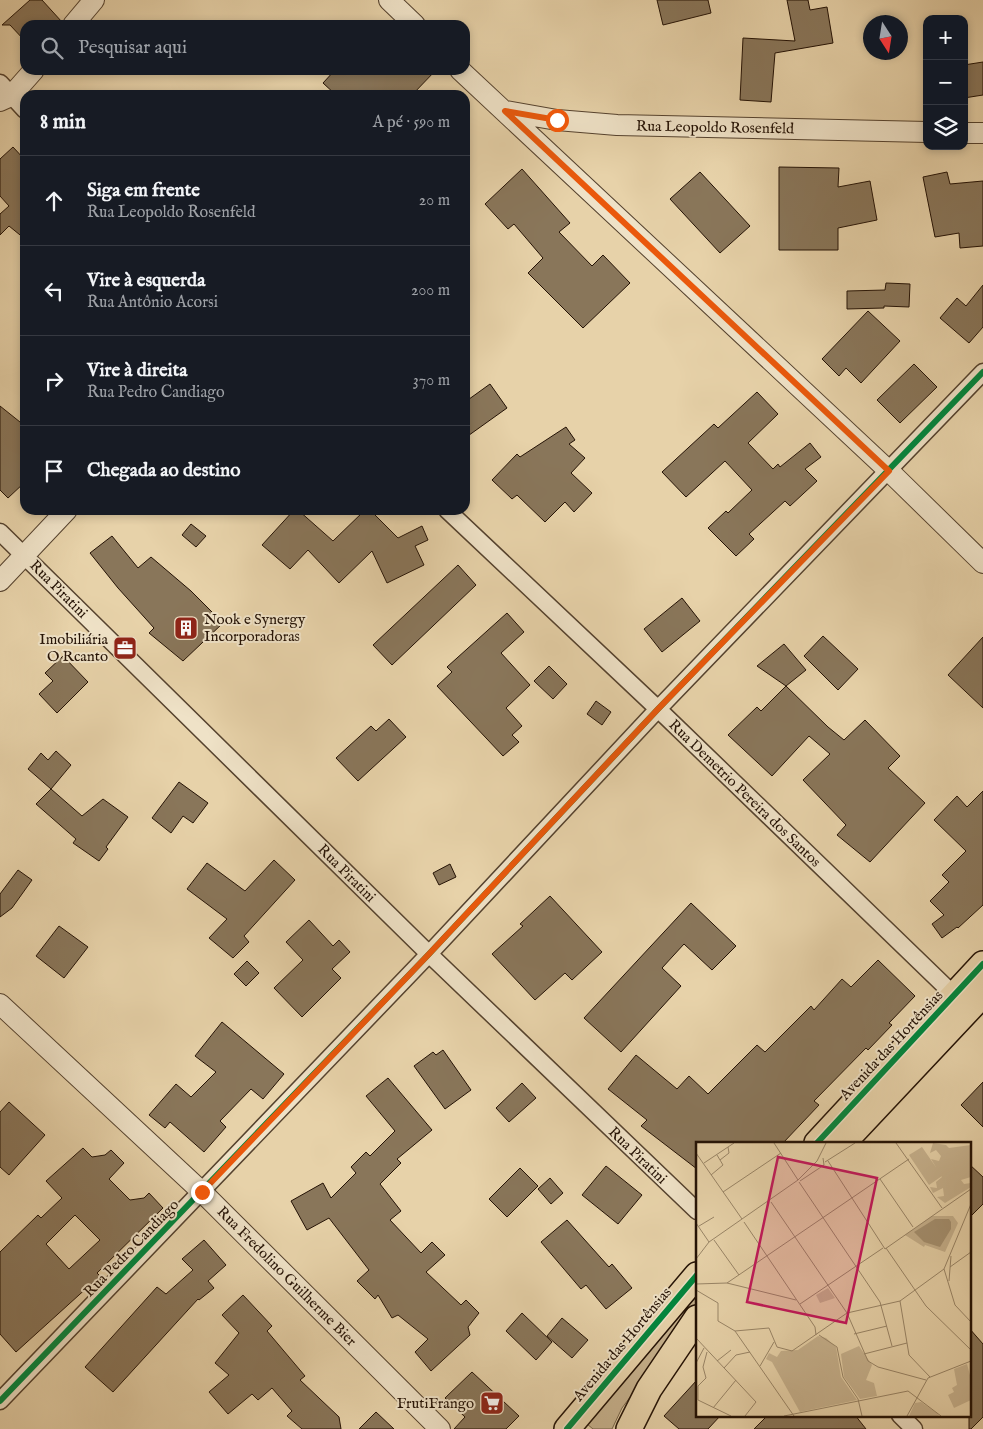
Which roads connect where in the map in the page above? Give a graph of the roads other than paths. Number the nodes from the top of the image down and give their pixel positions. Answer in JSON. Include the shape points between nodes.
{"nodes":[{"id":1,"x":94,"y":0,"type":"edge"},
{"id":2,"x":390,"y":0,"type":"edge"},
{"id":3,"x":77,"y":20,"type":"edge"},
{"id":4,"x":410,"y":20,"type":"edge"},
{"id":5,"x":28,"y":75,"type":"edge"},
{"id":6,"x":466,"y":83,"type":"edge"},
{"id":7,"x":4,"y":94,"type":"edge"},
{"id":8,"x":20,"y":106,"type":"edge"},
{"id":9,"x":505,"y":111,"type":"junction"},
{"id":10,"x":923,"y":132,"type":"edge"},
{"id":11,"x":968,"y":133,"type":"edge"},
{"id":12,"x":983,"y":133,"type":"edge"},
{"id":13,"x":983,"y":372,"type":"edge"},
{"id":14,"x":889,"y":471,"type":"junction"},
{"id":15,"x":62,"y":515,"type":"edge"},
{"id":16,"x":452,"y":515,"type":"edge"},
{"id":17,"x":0,"y":532,"type":"edge"},
{"id":18,"x":25,"y":555,"type":"junction"},
{"id":19,"x":983,"y":563,"type":"edge"},
{"id":20,"x":0,"y":581,"type":"edge"},
{"id":21,"x":658,"y":709,"type":"junction"},
{"id":22,"x":429,"y":954,"type":"junction"},
{"id":23,"x":983,"y":964,"type":"edge"},
{"id":24,"x":954,"y":994,"type":"junction"},
{"id":25,"x":983,"y":994,"type":"edge"},
{"id":26,"x":0,"y":1004,"type":"edge"},
{"id":27,"x":818,"y":1142,"type":"edge"},
{"id":28,"x":845,"y":1142,"type":"edge"},
{"id":29,"x":202,"y":1192,"type":"junction"},
{"id":30,"x":696,"y":1210,"type":"edge"},
{"id":31,"x":696,"y":1276,"type":"edge"},
{"id":32,"x":696,"y":1320,"type":"edge"},
{"id":33,"x":0,"y":1402,"type":"edge"},
{"id":34,"x":901,"y":1416,"type":"edge"},
{"id":35,"x":440,"y":1429,"type":"edge"},
{"id":36,"x":567,"y":1429,"type":"edge"},
{"id":37,"x":629,"y":1429,"type":"edge"},
{"id":38,"x":914,"y":1429,"type":"edge"}],
"edges":[{"from":1,"to":3,"type":"street"},
{"from":2,"to":4,"type":"street"},
{"from":5,"to":7,"type":"street"},
{"from":6,"to":9,"type":"street"},
{"from":7,"to":8,"type":"street"},
{"from":9,"to":10,"type":"street","name":"Rua Leopoldo Rosenfeld","via":[[617,125]]},
{"from":9,"to":14,"type":"street"},
{"from":11,"to":12,"type":"street"},
{"from":13,"to":14,"type":"street","name":"Rua Pedro Candiago"},
{"from":14,"to":19,"type":"street"},
{"from":14,"to":21,"type":"street","name":"Rua Pedro Candiago"},
{"from":15,"to":18,"type":"street"},
{"from":16,"to":21,"type":"street","name":"Rua Demetrio Pereira dos Santos"},
{"from":17,"to":18,"type":"street","name":"Rua Piratini"},
{"from":18,"to":20,"type":"street"},
{"from":18,"to":22,"type":"street","name":"Rua Piratini"},
{"from":21,"to":22,"type":"street","name":"Rua Pedro Candiago"},
{"from":21,"to":24,"type":"street","name":"Rua Demetrio Pereira dos Santos"},
{"from":22,"to":29,"type":"street","name":"Rua Pedro Candiago"},
{"from":22,"to":30,"type":"street","name":"Rua Piratini"},
{"from":23,"to":24,"type":"main road","name":"Avenida das Hortênsias"},
{"from":24,"to":27,"type":"main road","name":"Avenida das Hortênsias"},
{"from":25,"to":28,"type":"main road","name":"Avenida das Hortênsias"},
{"from":26,"to":29,"type":"street","name":"Rua Fredolino Guilherme Bier"},
{"from":29,"to":33,"type":"street","name":"Rua Pedro Candiago"},
{"from":29,"to":35,"type":"street","name":"Rua Fredolino Guilherme Bier"},
{"from":31,"to":36,"type":"main road","name":"Avenida das Hortênsias"},
{"from":32,"to":37,"type":"main road","via":[[650,1389]]},
{"from":34,"to":38,"type":"street"}]}
